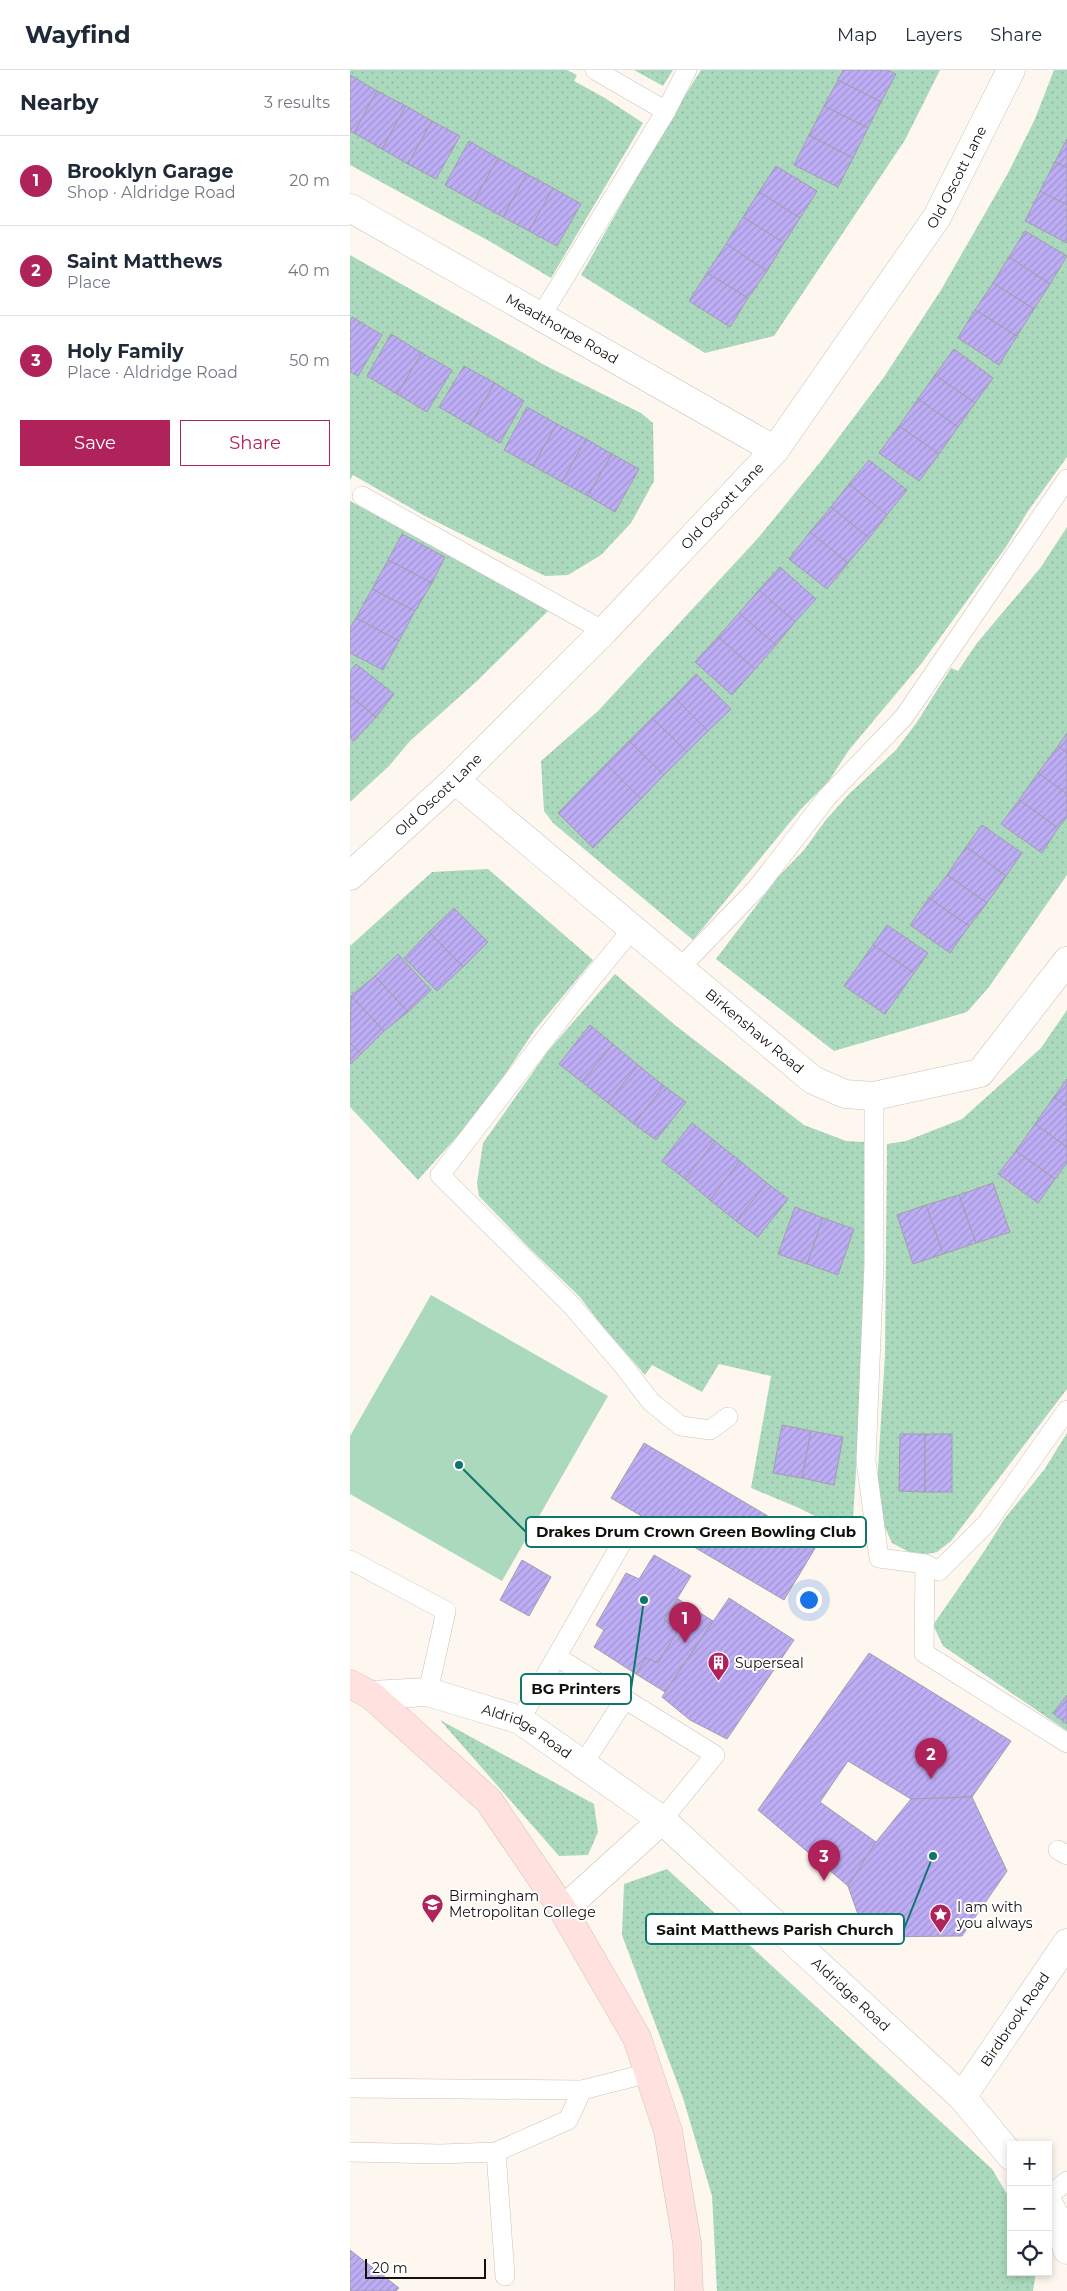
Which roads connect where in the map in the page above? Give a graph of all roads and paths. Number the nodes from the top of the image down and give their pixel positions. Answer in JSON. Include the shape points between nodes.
{"nodes":[{"id":1,"x":595,"y":70,"type":"edge"},
{"id":2,"x":686,"y":70,"type":"edge"},
{"id":3,"x":1011,"y":70,"type":"edge"},
{"id":4,"x":666,"y":111,"type":"junction"},
{"id":5,"x":350,"y":208,"type":"edge"},
{"id":6,"x":541,"y":316,"type":"junction"},
{"id":7,"x":775,"y":450,"type":"junction"},
{"id":8,"x":1067,"y":479,"type":"edge"},
{"id":9,"x":362,"y":496,"type":"dead end"},
{"id":10,"x":604,"y":631,"type":"junction"},
{"id":11,"x":456,"y":780,"type":"junction"},
{"id":12,"x":350,"y":876,"type":"edge"},
{"id":13,"x":633,"y":928,"type":"junction"},
{"id":14,"x":1067,"y":961,"type":"edge"},
{"id":15,"x":679,"y":969,"type":"junction"},
{"id":16,"x":874,"y":1096,"type":"junction"},
{"id":17,"x":1067,"y":1410,"type":"edge"},
{"id":18,"x":728,"y":1418,"type":"dead end"},
{"id":19,"x":624,"y":1539,"type":"dead end"},
{"id":20,"x":350,"y":1560,"type":"edge"},
{"id":21,"x":926,"y":1564,"type":"junction"},
{"id":22,"x":557,"y":1657,"type":"junction"},
{"id":23,"x":360,"y":1689,"type":"edge"},
{"id":24,"x":428,"y":1692,"type":"junction"},
{"id":25,"x":625,"y":1699,"type":"junction"},
{"id":26,"x":520,"y":1720,"type":"junction"},
{"id":27,"x":1067,"y":1743,"type":"edge"},
{"id":28,"x":583,"y":1764,"type":"junction"},
{"id":29,"x":662,"y":1820,"type":"junction"},
{"id":30,"x":563,"y":1910,"type":"junction"},
{"id":31,"x":1067,"y":1943,"type":"edge"},
{"id":32,"x":649,"y":2073,"type":"junction"},
{"id":33,"x":350,"y":2088,"type":"edge"},
{"id":34,"x":582,"y":2090,"type":"junction"},
{"id":35,"x":962,"y":2097,"type":"junction"},
{"id":36,"x":1007,"y":2151,"type":"edge"},
{"id":37,"x":350,"y":2152,"type":"edge"},
{"id":38,"x":496,"y":2152,"type":"junction"},
{"id":39,"x":1067,"y":2181,"type":"edge"},
{"id":40,"x":1052,"y":2193,"type":"edge"},
{"id":41,"x":1052,"y":2210,"type":"edge"},
{"id":42,"x":1067,"y":2250,"type":"edge"},
{"id":43,"x":505,"y":2276,"type":"dead end"},
{"id":44,"x":689,"y":2291,"type":"edge"}],
"edges":[{"from":1,"to":4,"type":"lane"},
{"from":2,"to":4,"type":"lane"},
{"from":3,"to":7,"type":"street","name":"Old Oscott Lane","via":[[938,217]]},
{"from":4,"to":6,"type":"lane"},
{"from":5,"to":6,"type":"street","name":"Meadthorpe Road"},
{"from":6,"to":7,"type":"street","name":"Meadthorpe Road"},
{"from":7,"to":10,"type":"street","name":"Old Oscott Lane"},
{"from":8,"to":15,"type":"lane","via":[[904,717],[828,796],[757,888]]},
{"from":9,"to":10,"type":"lane"},
{"from":10,"to":11,"type":"street","name":"Old Oscott Lane"},
{"from":11,"to":12,"type":"street","name":"Old Oscott Lane"},
{"from":11,"to":13,"type":"street","name":"Birkenshaw Road"},
{"from":13,"to":15,"type":"street","name":"Birkenshaw Road"},
{"from":13,"to":18,"type":"lane","via":[[440,1175],[572,1306],[651,1402],[681,1426],[710,1430]]},
{"from":14,"to":16,"type":"street","name":"Birkenshaw Road","via":[[980,1073]]},
{"from":15,"to":16,"type":"street","name":"Birkenshaw Road","via":[[813,1080],[845,1094]]},
{"from":16,"to":21,"type":"lane","via":[[874,1264],[866,1461],[879,1558]]},
{"from":17,"to":21,"type":"lane","via":[[987,1523],[939,1570]]},
{"from":19,"to":22,"type":"lane"},
{"from":20,"to":24,"type":"lane","via":[[446,1611]]},
{"from":21,"to":27,"type":"lane","via":[[924,1652]]},
{"from":22,"to":25,"type":"lane"},
{"from":22,"to":26,"type":"lane"},
{"from":23,"to":24,"type":"street","name":"Aldridge Road"},
{"from":23,"to":30,"type":"street","name":"Aldridge Road","via":[[489,1801]]},
{"from":24,"to":26,"type":"street","name":"Aldridge Road"},
{"from":25,"to":28,"type":"lane"},
{"from":25,"to":29,"type":"lane","via":[[715,1755]]},
{"from":26,"to":28,"type":"street","name":"Aldridge Road"},
{"from":28,"to":29,"type":"street","name":"Aldridge Road"},
{"from":29,"to":30,"type":"street"},
{"from":29,"to":35,"type":"street","name":"Aldridge Road"},
{"from":30,"to":32,"type":"street","name":"Aldridge Road","via":[[637,2038]]},
{"from":31,"to":35,"type":"street","name":"Birdbrook Road"},
{"from":32,"to":34,"type":"lane"},
{"from":32,"to":44,"type":"street","name":"Aldridge Road","via":[[668,2131],[687,2243]]},
{"from":33,"to":34,"type":"lane"},
{"from":34,"to":38,"type":"lane","via":[[568,2120]]},
{"from":35,"to":36,"type":"street","name":"Aldridge Road"},
{"from":37,"to":38,"type":"lane"},
{"from":38,"to":43,"type":"lane"},
{"from":39,"to":40,"type":"lane"},
{"from":41,"to":42,"type":"street","via":[[1063,2230]]}]}
